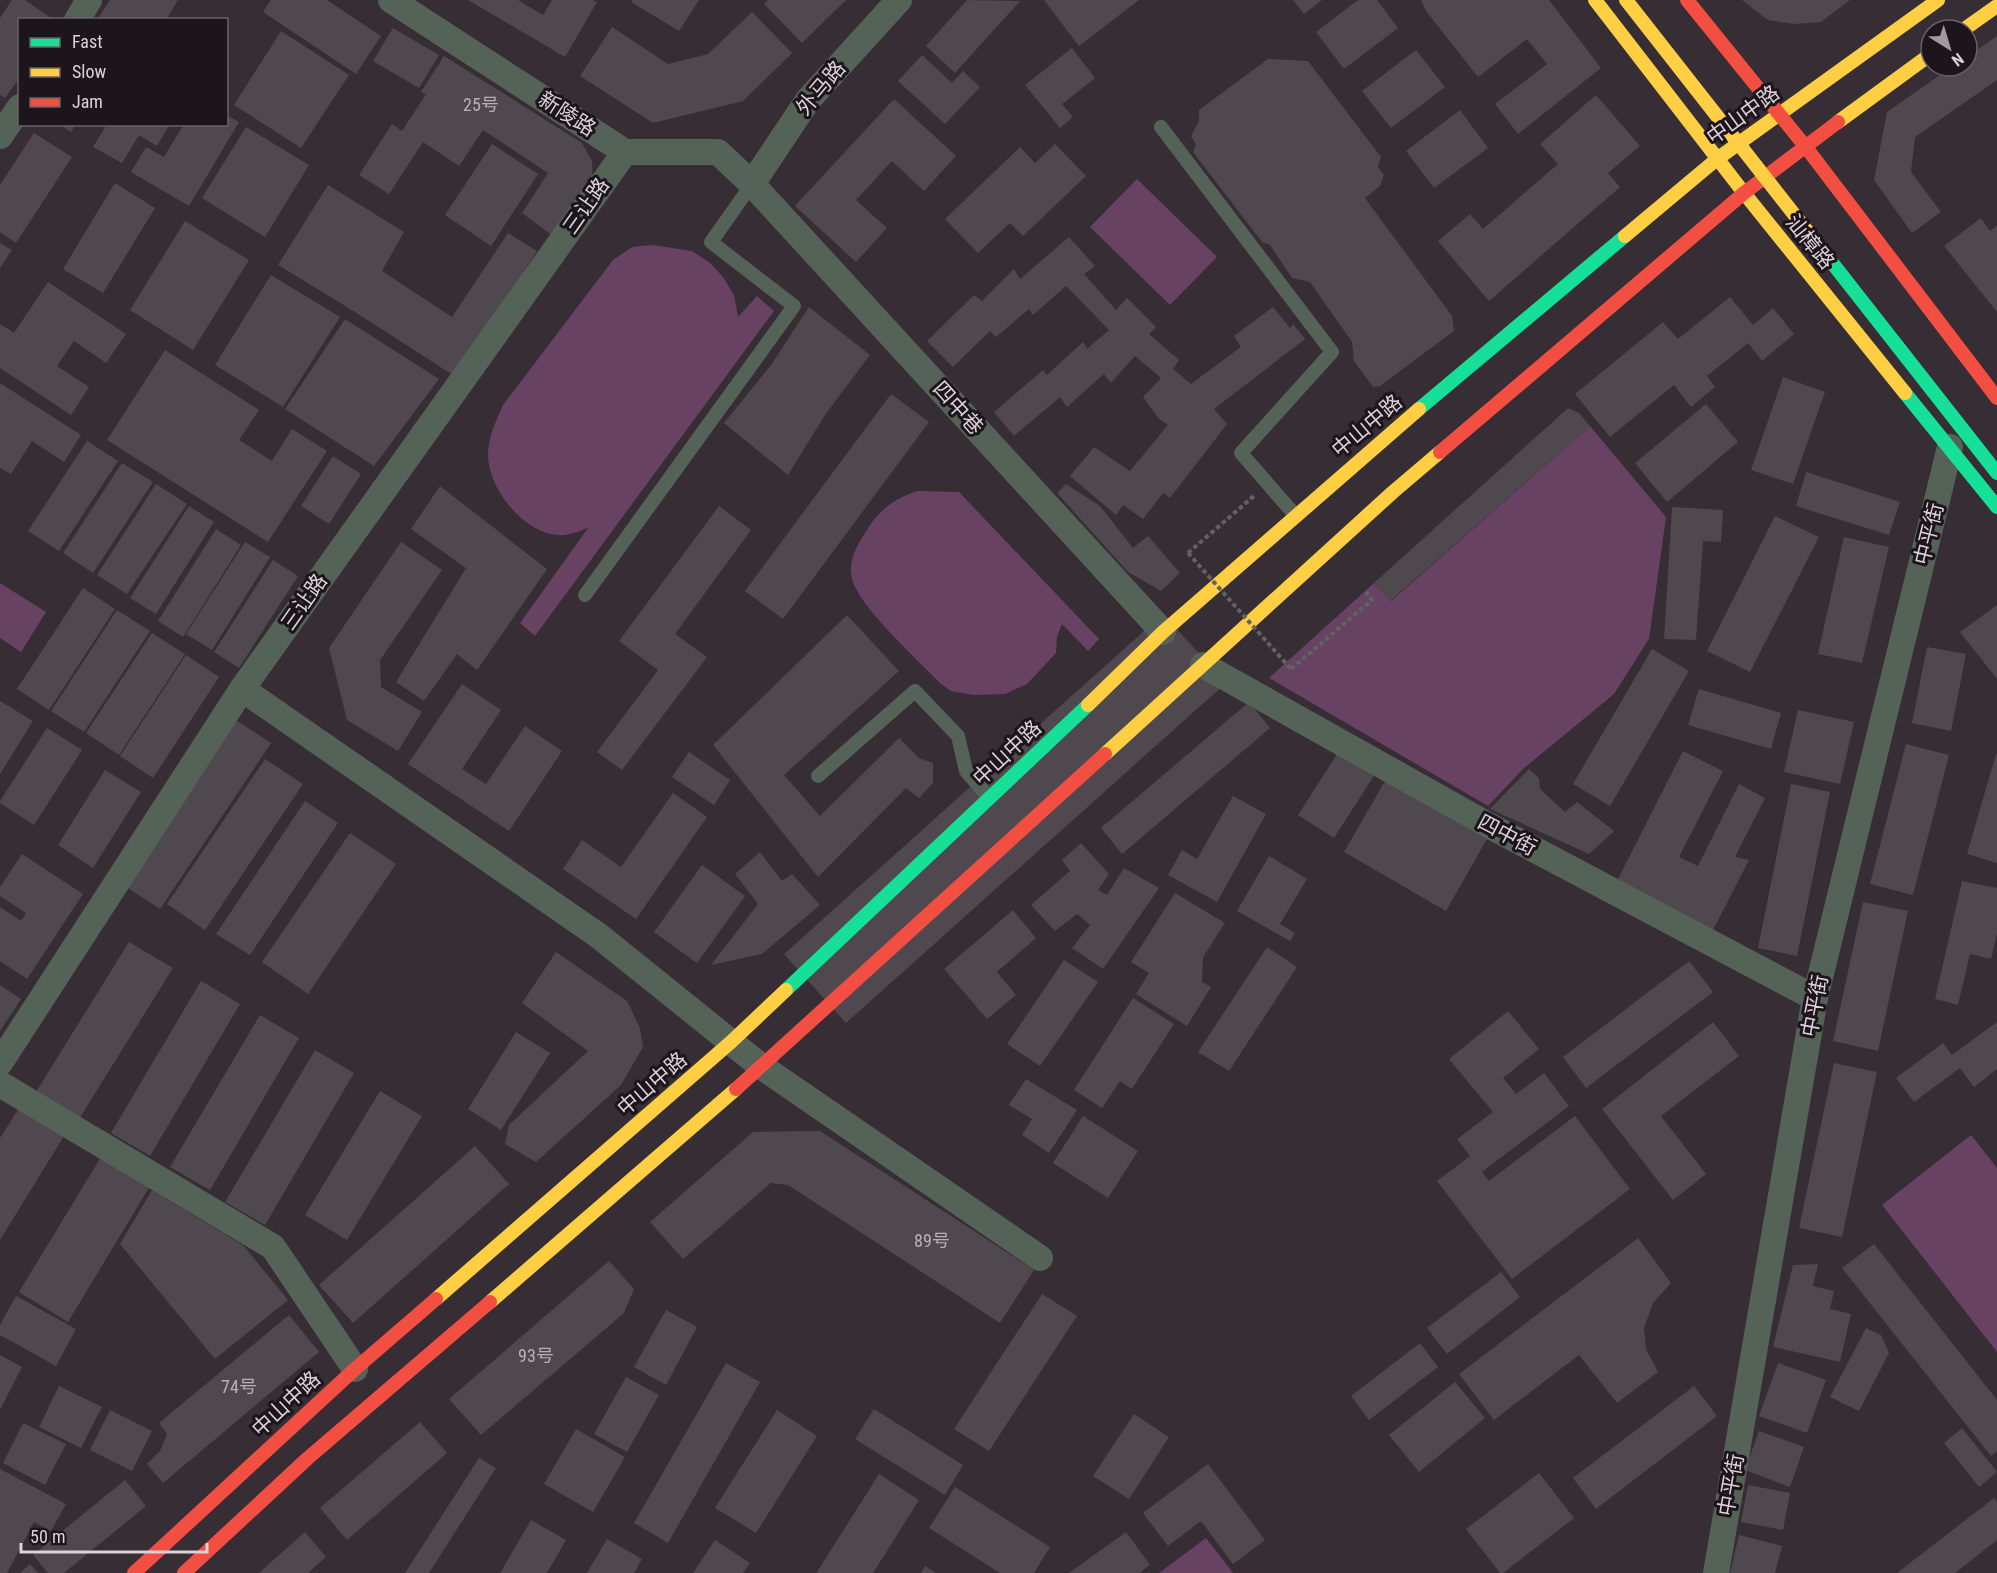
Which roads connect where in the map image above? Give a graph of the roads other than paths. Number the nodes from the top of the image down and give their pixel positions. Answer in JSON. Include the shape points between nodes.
{"nodes":[{"id":1,"x":89,"y":0,"type":"edge"},
{"id":2,"x":391,"y":0,"type":"edge"},
{"id":3,"x":899,"y":0,"type":"edge"},
{"id":4,"x":1594,"y":0,"type":"edge"},
{"id":5,"x":1626,"y":0,"type":"edge"},
{"id":6,"x":1687,"y":0,"type":"edge"},
{"id":7,"x":1938,"y":0,"type":"edge"},
{"id":8,"x":1997,"y":6,"type":"edge"},
{"id":9,"x":77,"y":18,"type":"edge"},
{"id":10,"x":1979,"y":19,"type":"edge"},
{"id":11,"x":1919,"y":63,"type":"edge"},
{"id":12,"x":18,"y":110,"type":"edge"},
{"id":13,"x":1780,"y":114,"type":"junction"},
{"id":14,"x":1745,"y":122,"type":"dead end"},
{"id":15,"x":1161,"y":127,"type":"dead end"},
{"id":16,"x":0,"y":136,"type":"edge"},
{"id":17,"x":1760,"y":141,"type":"dead end"},
{"id":18,"x":1805,"y":146,"type":"junction"},
{"id":19,"x":625,"y":152,"type":"junction"},
{"id":20,"x":1717,"y":159,"type":"junction"},
{"id":21,"x":1775,"y":160,"type":"dead end"},
{"id":22,"x":1790,"y":178,"type":"dead end"},
{"id":23,"x":752,"y":184,"type":"junction"},
{"id":24,"x":1744,"y":193,"type":"junction"},
{"id":25,"x":1997,"y":398,"type":"edge"},
{"id":26,"x":1950,"y":447,"type":"junction"},
{"id":27,"x":1997,"y":473,"type":"edge"},
{"id":28,"x":1997,"y":507,"type":"edge"},
{"id":29,"x":1295,"y":515,"type":"junction"},
{"id":30,"x":585,"y":595,"type":"dead end"},
{"id":31,"x":1163,"y":632,"type":"junction"},
{"id":32,"x":1203,"y":665,"type":"junction"},
{"id":33,"x":242,"y":689,"type":"junction"},
{"id":34,"x":818,"y":776,"type":"dead end"},
{"id":35,"x":989,"y":798,"type":"junction"},
{"id":36,"x":1815,"y":998,"type":"junction"},
{"id":37,"x":731,"y":1042,"type":"junction"},
{"id":38,"x":0,"y":1063,"type":"edge"},
{"id":39,"x":762,"y":1067,"type":"junction"},
{"id":40,"x":0,"y":1084,"type":"edge"},
{"id":41,"x":1040,"y":1258,"type":"dead end"},
{"id":42,"x":355,"y":1369,"type":"junction"},
{"id":43,"x":134,"y":1573,"type":"edge"},
{"id":44,"x":184,"y":1573,"type":"edge"},
{"id":45,"x":1716,"y":1573,"type":"edge"}],
"edges":[{"from":1,"to":9,"type":"street"},
{"from":2,"to":19,"type":"street","name":"新陵路"},
{"from":3,"to":23,"type":"street","name":"外马路","via":[[808,100]]},
{"from":4,"to":20,"type":"main road","name":"汕樟路"},
{"from":5,"to":27,"type":"main road","name":"汕樟路","bridge":true},
{"from":6,"to":13,"type":"main road"},
{"from":7,"to":13,"type":"main road","name":"中山中路"},
{"from":8,"to":10,"type":"main road"},
{"from":11,"to":18,"type":"main road"},
{"from":12,"to":16,"type":"street"},
{"from":13,"to":18,"type":"main road"},
{"from":13,"to":20,"type":"main road","name":"中山中路"},
{"from":14,"to":17,"type":"main road"},
{"from":15,"to":29,"type":"lane","via":[[1332,352],[1241,453]]},
{"from":18,"to":24,"type":"main road"},
{"from":18,"to":25,"type":"main road"},
{"from":19,"to":23,"type":"street","via":[[718,152]]},
{"from":19,"to":33,"type":"street","name":"三让路"},
{"from":20,"to":24,"type":"main road","name":"汕樟路"},
{"from":20,"to":29,"type":"main road","name":"中山中路"},
{"from":21,"to":22,"type":"main road"},
{"from":23,"to":30,"type":"lane","via":[[711,242],[794,306]]},
{"from":23,"to":31,"type":"street","name":"四中巷"},
{"from":24,"to":26,"type":"main road","name":"汕樟路"},
{"from":24,"to":32,"type":"main road","via":[[1393,492]]},
{"from":26,"to":28,"type":"main road","name":"汕樟路"},
{"from":26,"to":36,"type":"street","name":"中平街"},
{"from":29,"to":31,"type":"main road","name":"中山中路"},
{"from":31,"to":35,"type":"main road","name":"中山中路"},
{"from":32,"to":36,"type":"street","name":"四中街","via":[[1490,826]]},
{"from":32,"to":39,"type":"main road"},
{"from":33,"to":37,"type":"street","via":[[599,936]]},
{"from":33,"to":38,"type":"street","name":"三让路"},
{"from":34,"to":35,"type":"lane","via":[[915,691],[958,736],[966,771]]},
{"from":35,"to":37,"type":"main road","name":"中山中路"},
{"from":36,"to":45,"type":"street","name":"中平街"},
{"from":37,"to":39,"type":"street"},
{"from":37,"to":42,"type":"main road","name":"中山中路"},
{"from":39,"to":41,"type":"street"},
{"from":39,"to":44,"type":"main road","via":[[308,1458]]},
{"from":40,"to":42,"type":"street","via":[[273,1247]]},
{"from":42,"to":43,"type":"main road","name":"中山中路"}]}
